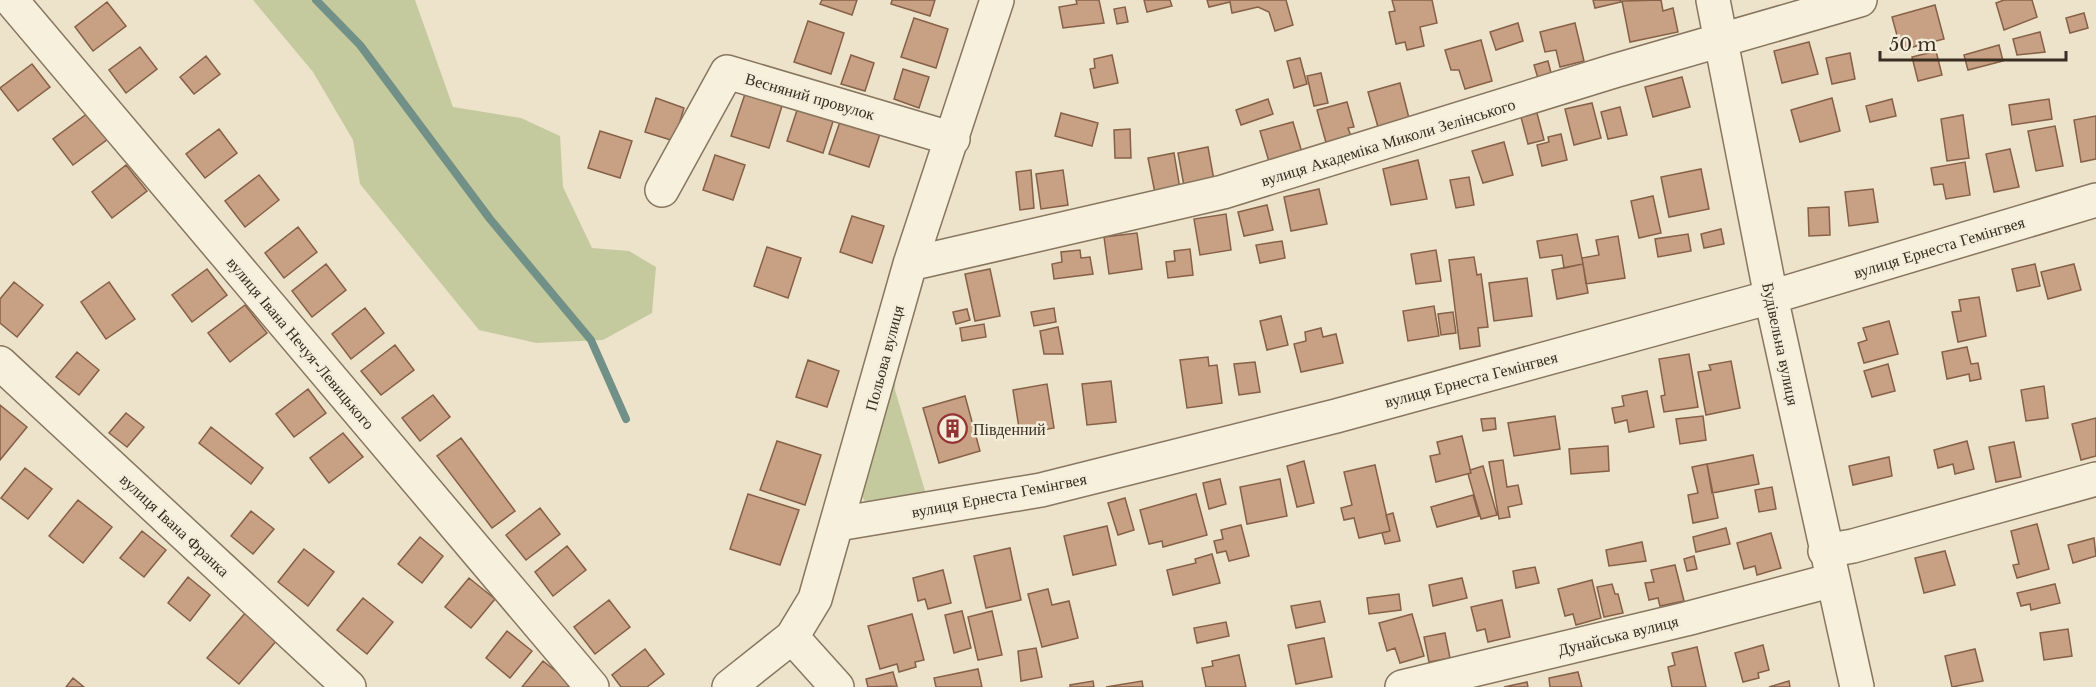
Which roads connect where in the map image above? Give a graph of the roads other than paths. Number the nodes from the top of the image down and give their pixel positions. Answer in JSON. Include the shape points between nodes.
{"nodes":[{"id":1,"x":11,"y":0,"type":"edge"},
{"id":2,"x":997,"y":0,"type":"edge"},
{"id":3,"x":1713,"y":0,"type":"edge"},
{"id":4,"x":1860,"y":0,"type":"edge"},
{"id":5,"x":1721,"y":39,"type":"junction"},
{"id":6,"x":953,"y":139,"type":"junction"},
{"id":7,"x":662,"y":190,"type":"dead end"},
{"id":8,"x":2096,"y":200,"type":"edge"},
{"id":9,"x":910,"y":264,"type":"junction"},
{"id":10,"x":1771,"y":297,"type":"junction"},
{"id":11,"x":0,"y":363,"type":"edge"},
{"id":12,"x":2096,"y":479,"type":"edge"},
{"id":13,"x":838,"y":524,"type":"junction"},
{"id":14,"x":1829,"y":566,"type":"junction"},
{"id":15,"x":792,"y":637,"type":"junction"},
{"id":16,"x":349,"y":687,"type":"edge"},
{"id":17,"x":592,"y":687,"type":"edge"},
{"id":18,"x":729,"y":687,"type":"edge"},
{"id":19,"x":837,"y":687,"type":"edge"},
{"id":20,"x":1402,"y":687,"type":"edge"},
{"id":21,"x":1857,"y":687,"type":"edge"}],
"edges":[{"from":1,"to":17,"type":"street","name":"вулиця Івана Нечуя-Левицького"},
{"from":2,"to":6,"type":"street","name":"Польова вулиця"},
{"from":3,"to":5,"type":"street","name":"Будівельна вулиця"},
{"from":4,"to":5,"type":"street","name":"вулиця Академіка Миколи Зелінського"},
{"from":5,"to":9,"type":"street","name":"вулиця Академіка Миколи Зелінського","via":[[1223,192]]},
{"from":5,"to":10,"type":"street","name":"Будівельна вулиця"},
{"from":6,"to":7,"type":"street","name":"Весняний провулок","via":[[727,72]]},
{"from":6,"to":9,"type":"street","name":"Польова вулиця"},
{"from":8,"to":10,"type":"street","name":"вулиця Ернеста Гемінгвея"},
{"from":9,"to":13,"type":"street","name":"Польова вулиця"},
{"from":10,"to":13,"type":"street","name":"вулиця Ернеста Гемінгвея","via":[[1336,416],[1041,490]]},
{"from":10,"to":14,"type":"street","name":"Будівельна вулиця"},
{"from":11,"to":16,"type":"street","name":"вулиця Івана Франка"},
{"from":12,"to":14,"type":"street","name":"Дунайська вулиця","via":[[1853,546]]},
{"from":13,"to":15,"type":"street","name":"Польова вулиця","via":[[815,598]]},
{"from":14,"to":20,"type":"street","name":"Дунайська вулиця","via":[[1686,619]]},
{"from":14,"to":21,"type":"street","name":"Будівельна вулиця"},
{"from":15,"to":18,"type":"street","name":"Польова вулиця"},
{"from":15,"to":19,"type":"street"}]}
